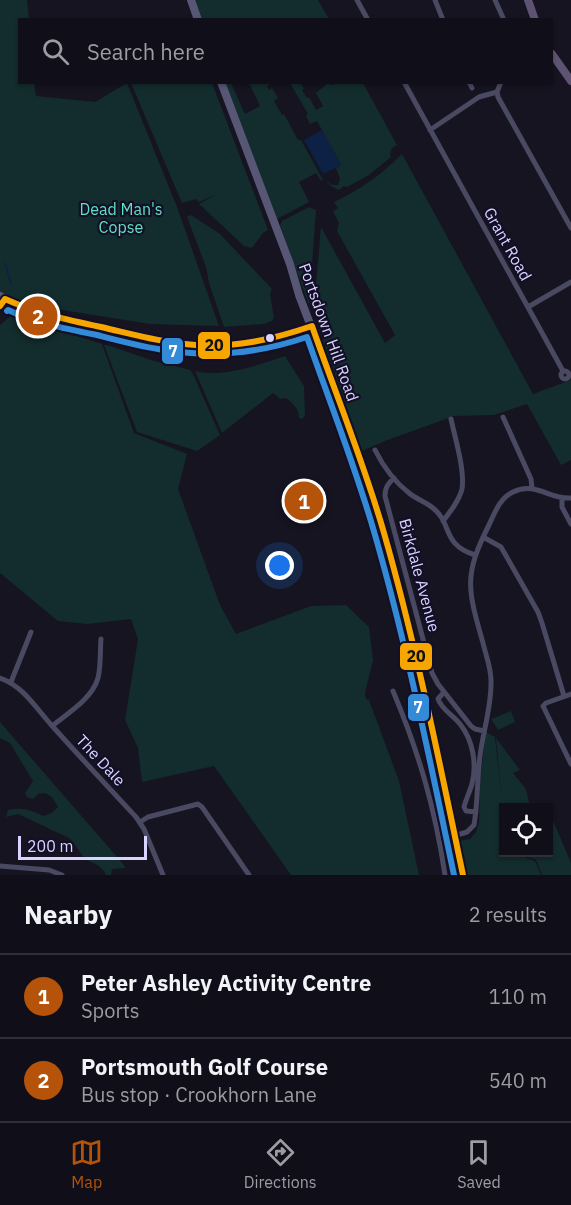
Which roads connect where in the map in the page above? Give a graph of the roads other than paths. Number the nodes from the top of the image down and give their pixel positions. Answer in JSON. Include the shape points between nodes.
{"nodes":[{"id":1,"x":190,"y":0,"type":"edge"},
{"id":2,"x":357,"y":0,"type":"edge"},
{"id":3,"x":435,"y":0,"type":"edge"},
{"id":4,"x":495,"y":0,"type":"edge"},
{"id":5,"x":528,"y":0,"type":"edge"},
{"id":6,"x":197,"y":18,"type":"edge"},
{"id":7,"x":367,"y":18,"type":"edge"},
{"id":8,"x":442,"y":18,"type":"edge"},
{"id":9,"x":503,"y":18,"type":"edge"},
{"id":10,"x":534,"y":18,"type":"edge"},
{"id":11,"x":553,"y":55,"type":"edge"},
{"id":12,"x":571,"y":81,"type":"edge"},
{"id":13,"x":223,"y":84,"type":"edge"},
{"id":14,"x":405,"y":84,"type":"edge"},
{"id":15,"x":500,"y":84,"type":"edge"},
{"id":16,"x":497,"y":92,"type":"junction"},
{"id":17,"x":430,"y":130,"type":"junction"},
{"id":18,"x":571,"y":228,"type":"edge"},
{"id":19,"x":571,"y":282,"type":"edge"},
{"id":20,"x":2,"y":301,"type":"edge"},
{"id":21,"x":528,"y":307,"type":"junction"},
{"id":22,"x":312,"y":326,"type":"junction"},
{"id":23,"x":563,"y":371,"type":"dead end"},
{"id":24,"x":503,"y":417,"type":"dead end"},
{"id":25,"x":450,"y":423,"type":"dead end"},
{"id":26,"x":375,"y":450,"type":"dead end"},
{"id":27,"x":394,"y":478,"type":"junction"},
{"id":28,"x":532,"y":488,"type":"junction"},
{"id":29,"x":561,"y":498,"type":"junction"},
{"id":30,"x":571,"y":498,"type":"edge"},
{"id":31,"x":443,"y":521,"type":"junction"},
{"id":32,"x":571,"y":524,"type":"edge"},
{"id":33,"x":483,"y":537,"type":"junction"},
{"id":34,"x":475,"y":555,"type":"junction"},
{"id":35,"x":31,"y":632,"type":"dead end"},
{"id":36,"x":101,"y":639,"type":"dead end"},
{"id":37,"x":0,"y":678,"type":"edge"},
{"id":38,"x":11,"y":682,"type":"junction"},
{"id":39,"x":393,"y":691,"type":"dead end"},
{"id":40,"x":444,"y":692,"type":"junction"},
{"id":41,"x":571,"y":694,"type":"edge"},
{"id":42,"x":564,"y":696,"type":"junction"},
{"id":43,"x":52,"y":726,"type":"junction"},
{"id":44,"x":484,"y":731,"type":"junction"},
{"id":45,"x":571,"y":764,"type":"edge"},
{"id":46,"x":476,"y":812,"type":"junction"},
{"id":47,"x":140,"y":822,"type":"junction"},
{"id":48,"x":454,"y":836,"type":"junction"},
{"id":49,"x":0,"y":866,"type":"edge"},
{"id":50,"x":62,"y":875,"type":"edge"},
{"id":51,"x":163,"y":875,"type":"edge"},
{"id":52,"x":249,"y":875,"type":"edge"},
{"id":53,"x":446,"y":875,"type":"edge"},
{"id":54,"x":463,"y":875,"type":"edge"}],
"edges":[{"from":1,"to":6,"type":"main road"},
{"from":2,"to":7,"type":"street"},
{"from":3,"to":8,"type":"street"},
{"from":4,"to":9,"type":"street"},
{"from":5,"to":10,"type":"main road"},
{"from":11,"to":12,"type":"main road"},
{"from":13,"to":22,"type":"main road","name":"Portsdown Hill Road"},
{"from":14,"to":17,"type":"street","name":"Grant Road"},
{"from":15,"to":16,"type":"street"},
{"from":16,"to":17,"type":"street","via":[[478,97]]},
{"from":16,"to":18,"type":"street"},
{"from":17,"to":21,"type":"street","name":"Grant Road"},
{"from":19,"to":21,"type":"street"},
{"from":20,"to":22,"type":"main road","via":[[178,344],[247,344]]},
{"from":21,"to":23,"type":"street","name":"Grant Road"},
{"from":22,"to":48,"type":"main road","name":"Portsdown Hill Road","via":[[383,531],[415,651]]},
{"from":24,"to":28,"type":"street"},
{"from":25,"to":31,"type":"street","via":[[462,489]]},
{"from":26,"to":27,"type":"street"},
{"from":27,"to":31,"type":"street","via":[[409,494],[434,508]]},
{"from":27,"to":40,"type":"street","name":"Birkdale Avenue","via":[[385,489],[385,496],[432,673]]},
{"from":28,"to":29,"type":"street"},
{"from":28,"to":33,"type":"street","via":[[513,492],[504,499]]},
{"from":29,"to":30,"type":"street"},
{"from":29,"to":32,"type":"street"},
{"from":31,"to":34,"type":"street","via":[[456,545]]},
{"from":33,"to":34,"type":"street"},
{"from":33,"to":42,"type":"street","via":[[501,547],[538,612]]},
{"from":34,"to":44,"type":"street","via":[[471,599],[492,681]]},
{"from":35,"to":38,"type":"street"},
{"from":36,"to":43,"type":"street","via":[[99,675],[94,688]]},
{"from":37,"to":38,"type":"street","name":"The Dale"},
{"from":38,"to":43,"type":"street","name":"The Dale"},
{"from":39,"to":53,"type":"street","via":[[422,766]]},
{"from":40,"to":44,"type":"street","name":"Birkdale Avenue","via":[[471,726]]},
{"from":40,"to":46,"type":"street","via":[[438,702],[462,726],[470,741],[472,782],[464,807]]},
{"from":41,"to":42,"type":"street"},
{"from":42,"to":45,"type":"street","via":[[543,706]]},
{"from":43,"to":47,"type":"street","name":"The Dale"},
{"from":44,"to":46,"type":"street"},
{"from":46,"to":48,"type":"street","via":[[471,829]]},
{"from":47,"to":51,"type":"street","name":"The Dale"},
{"from":47,"to":52,"type":"street","via":[[198,804]]},
{"from":48,"to":54,"type":"main road","name":"Portsdown Hill Road"},
{"from":49,"to":50,"type":"street","via":[[42,869]]}]}
